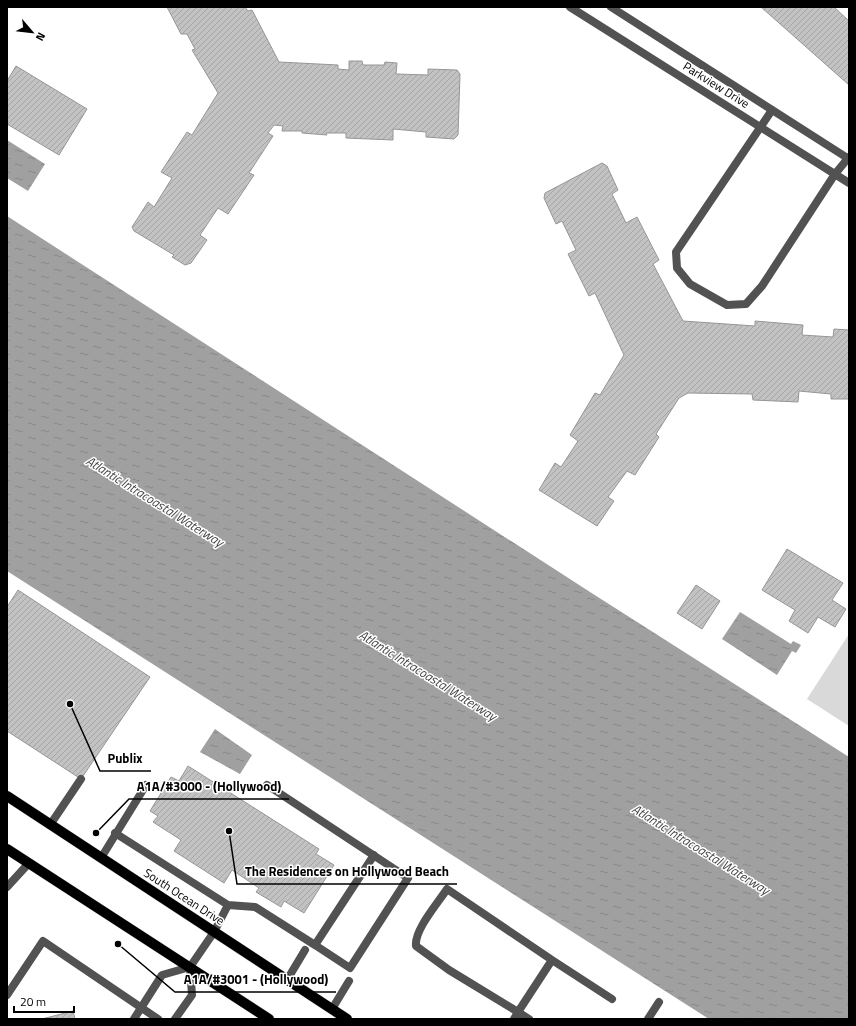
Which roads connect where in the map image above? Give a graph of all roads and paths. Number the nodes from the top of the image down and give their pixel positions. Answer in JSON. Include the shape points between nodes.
{"nodes":[{"id":1,"x":570,"y":7,"type":"edge"},
{"id":2,"x":612,"y":7,"type":"edge"},
{"id":3,"x":772,"y":110,"type":"junction"},
{"id":4,"x":760,"y":128,"type":"junction"},
{"id":5,"x":849,"y":158,"type":"edge"},
{"id":6,"x":835,"y":174,"type":"junction"},
{"id":7,"x":849,"y":183,"type":"edge"},
{"id":8,"x":81,"y":779,"type":"dead end"},
{"id":9,"x":146,"y":785,"type":"dead end"},
{"id":10,"x":267,"y":785,"type":"dead end"},
{"id":11,"x":7,"y":796,"type":"edge"},
{"id":12,"x":50,"y":825,"type":"junction"},
{"id":13,"x":115,"y":833,"type":"junction"},
{"id":14,"x":7,"y":849,"type":"edge"},
{"id":15,"x":374,"y":855,"type":"junction"},
{"id":16,"x":100,"y":858,"type":"junction"},
{"id":17,"x":29,"y":863,"type":"junction"},
{"id":18,"x":7,"y":887,"type":"edge"},
{"id":19,"x":228,"y":905,"type":"junction"},
{"id":20,"x":214,"y":932,"type":"junction"},
{"id":21,"x":315,"y":945,"type":"junction"},
{"id":22,"x":305,"y":950,"type":"dead end"},
{"id":23,"x":552,"y":960,"type":"junction"},
{"id":24,"x":190,"y":967,"type":"junction"},
{"id":25,"x":287,"y":980,"type":"junction"},
{"id":26,"x":349,"y":981,"type":"dead end"},
{"id":27,"x":7,"y":995,"type":"edge"},
{"id":28,"x":612,"y":999,"type":"dead end"},
{"id":29,"x":659,"y":1002,"type":"dead end"},
{"id":30,"x":142,"y":1008,"type":"junction"},
{"id":31,"x":332,"y":1009,"type":"junction"},
{"id":32,"x":516,"y":1016,"type":"edge"},
{"id":33,"x":134,"y":1019,"type":"edge"},
{"id":34,"x":158,"y":1019,"type":"edge"},
{"id":35,"x":175,"y":1019,"type":"edge"},
{"id":36,"x":269,"y":1019,"type":"edge"},
{"id":37,"x":347,"y":1019,"type":"edge"},
{"id":38,"x":529,"y":1019,"type":"edge"},
{"id":39,"x":648,"y":1019,"type":"edge"}],
"edges":[{"from":1,"to":4,"type":"street","name":"Parkview Drive"},
{"from":2,"to":3,"type":"street","name":"Parkview Drive"},
{"from":3,"to":4,"type":"street"},
{"from":3,"to":5,"type":"street","name":"Parkview Drive"},
{"from":4,"to":6,"type":"street","name":"Parkview Drive"},
{"from":4,"to":6,"type":"street","via":[[676,252],[677,268],[690,284],[727,305],[746,304],[762,286]]},
{"from":5,"to":6,"type":"street"},
{"from":6,"to":7,"type":"street","name":"Parkview Drive"},
{"from":8,"to":12,"type":"street"},
{"from":9,"to":13,"type":"street"},
{"from":10,"to":15,"type":"street"},
{"from":11,"to":12,"type":"main road","name":"South Ocean Drive"},
{"from":12,"to":16,"type":"main road","name":"South Ocean Drive"},
{"from":13,"to":16,"type":"street"},
{"from":13,"to":19,"type":"street"},
{"from":14,"to":17,"type":"main road"},
{"from":15,"to":21,"type":"street"},
{"from":15,"to":21,"type":"street","via":[[408,878],[350,968]]},
{"from":16,"to":20,"type":"main road","name":"South Ocean Drive"},
{"from":17,"to":18,"type":"street"},
{"from":17,"to":24,"type":"main road"},
{"from":19,"to":20,"type":"street"},
{"from":19,"to":21,"type":"street","via":[[254,907]]},
{"from":20,"to":24,"type":"street"},
{"from":20,"to":25,"type":"main road","name":"South Ocean Drive"},
{"from":22,"to":25,"type":"street"},
{"from":23,"to":28,"type":"street"},
{"from":23,"to":32,"type":"street"},
{"from":23,"to":32,"type":"street","via":[[447,889],[419,931],[415,939],[416,946]]},
{"from":24,"to":30,"type":"street","via":[[162,975]]},
{"from":24,"to":35,"type":"street","via":[[192,994]]},
{"from":24,"to":36,"type":"main road"},
{"from":25,"to":31,"type":"main road","name":"South Ocean Drive"},
{"from":26,"to":31,"type":"street"},
{"from":27,"to":30,"type":"street","via":[[43,941]]},
{"from":29,"to":39,"type":"street"},
{"from":30,"to":33,"type":"street"},
{"from":30,"to":34,"type":"street"},
{"from":31,"to":37,"type":"main road","name":"South Ocean Drive"},
{"from":32,"to":38,"type":"street"}]}
